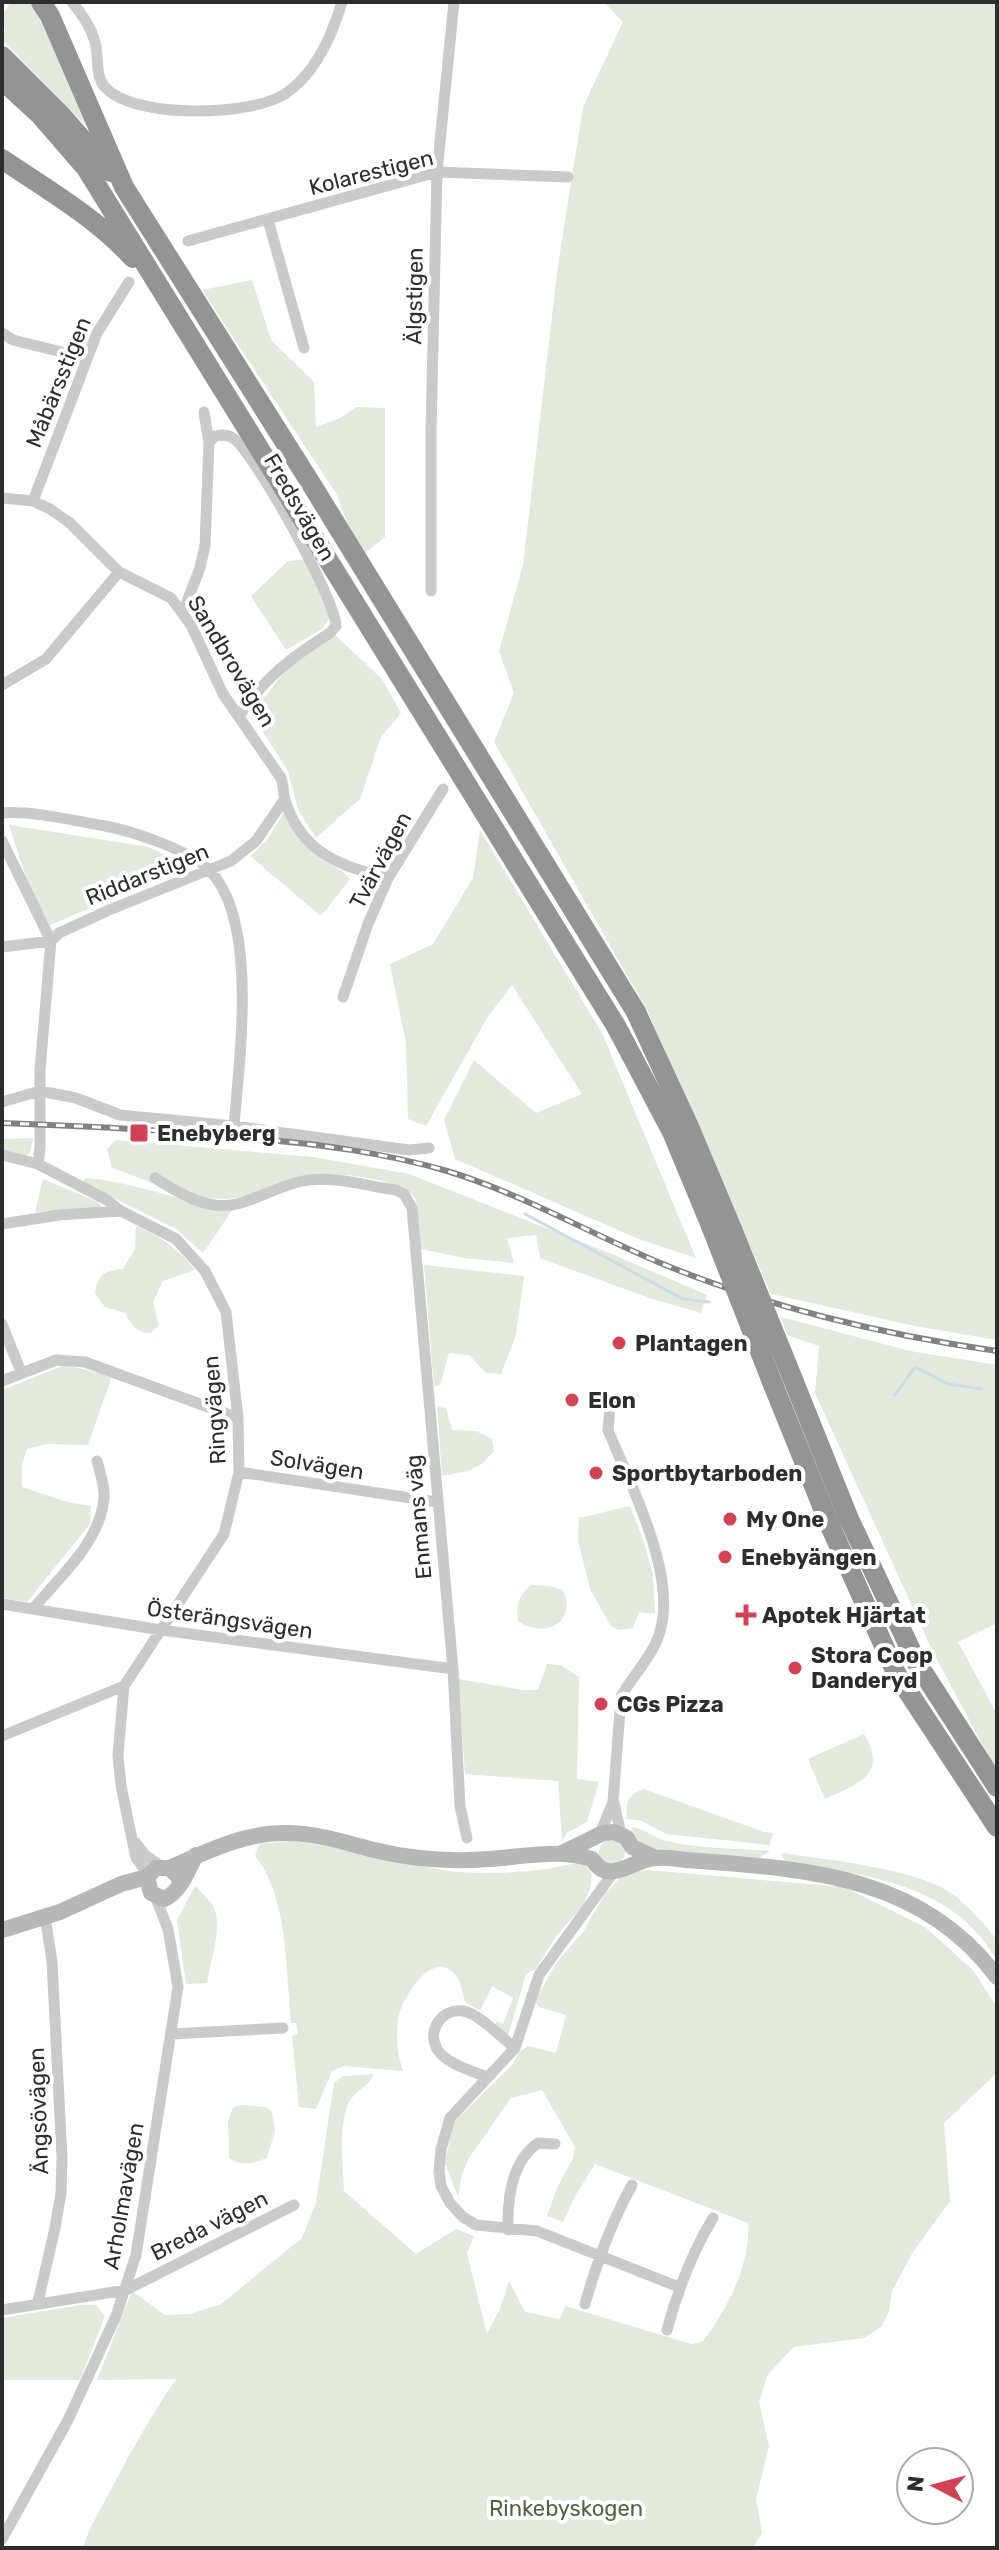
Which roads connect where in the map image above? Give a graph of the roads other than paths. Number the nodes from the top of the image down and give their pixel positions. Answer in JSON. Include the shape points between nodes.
{"nodes":[{"id":1,"x":41,"y":2,"type":"edge"},
{"id":2,"x":72,"y":2,"type":"edge"},
{"id":3,"x":342,"y":2,"type":"edge"},
{"id":4,"x":454,"y":2,"type":"edge"},
{"id":5,"x":2,"y":56,"type":"edge"},
{"id":6,"x":2,"y":80,"type":"edge"},
{"id":7,"x":2,"y":159,"type":"edge"},
{"id":8,"x":437,"y":172,"type":"junction"},
{"id":9,"x":568,"y":177,"type":"dead end"},
{"id":10,"x":124,"y":187,"type":"junction"},
{"id":11,"x":268,"y":220,"type":"junction"},
{"id":12,"x":188,"y":241,"type":"dead end"},
{"id":13,"x":129,"y":282,"type":"dead end"},
{"id":14,"x":165,"y":293,"type":"junction"},
{"id":15,"x":2,"y":333,"type":"edge"},
{"id":16,"x":304,"y":348,"type":"dead end"},
{"id":17,"x":86,"y":358,"type":"junction"},
{"id":18,"x":204,"y":412,"type":"dead end"},
{"id":19,"x":209,"y":443,"type":"junction"},
{"id":20,"x":2,"y":498,"type":"edge"},
{"id":21,"x":33,"y":501,"type":"junction"},
{"id":22,"x":119,"y":572,"type":"junction"},
{"id":23,"x":431,"y":591,"type":"dead end"},
{"id":24,"x":183,"y":612,"type":"junction"},
{"id":25,"x":2,"y":685,"type":"edge"},
{"id":26,"x":239,"y":716,"type":"junction"},
{"id":27,"x":443,"y":789,"type":"dead end"},
{"id":28,"x":284,"y":800,"type":"junction"},
{"id":29,"x":2,"y":813,"type":"edge"},
{"id":30,"x":2,"y":841,"type":"edge"},
{"id":31,"x":209,"y":869,"type":"junction"},
{"id":32,"x":388,"y":878,"type":"junction"},
{"id":33,"x":51,"y":941,"type":"junction"},
{"id":34,"x":2,"y":947,"type":"edge"},
{"id":35,"x":343,"y":997,"type":"dead end"},
{"id":36,"x":40,"y":1091,"type":"junction"},
{"id":37,"x":2,"y":1102,"type":"edge"},
{"id":38,"x":234,"y":1126,"type":"junction"},
{"id":39,"x":429,"y":1148,"type":"dead end"},
{"id":40,"x":2,"y":1155,"type":"edge"},
{"id":41,"x":38,"y":1164,"type":"junction"},
{"id":42,"x":155,"y":1178,"type":"dead end"},
{"id":43,"x":121,"y":1211,"type":"junction"},
{"id":44,"x":2,"y":1224,"type":"edge"},
{"id":45,"x":2,"y":1324,"type":"edge"},
{"id":46,"x":21,"y":1372,"type":"junction"},
{"id":47,"x":2,"y":1381,"type":"edge"},
{"id":48,"x":783,"y":1382,"type":"junction"},
{"id":49,"x":633,"y":1398,"type":"dead end"},
{"id":50,"x":238,"y":1418,"type":"junction"},
{"id":51,"x":97,"y":1461,"type":"dead end"},
{"id":52,"x":239,"y":1472,"type":"junction"},
{"id":53,"x":437,"y":1502,"type":"junction"},
{"id":54,"x":2,"y":1604,"type":"edge"},
{"id":55,"x":33,"y":1609,"type":"junction"},
{"id":56,"x":161,"y":1630,"type":"junction"},
{"id":57,"x":453,"y":1669,"type":"junction"},
{"id":58,"x":124,"y":1686,"type":"junction"},
{"id":59,"x":2,"y":1736,"type":"edge"},
{"id":60,"x":997,"y":1787,"type":"edge"},
{"id":61,"x":613,"y":1802,"type":"junction"},
{"id":62,"x":997,"y":1827,"type":"edge"},
{"id":63,"x":597,"y":1837,"type":"junction"},
{"id":64,"x":467,"y":1838,"type":"dead end"},
{"id":65,"x":627,"y":1848,"type":"junction"},
{"id":66,"x":561,"y":1853,"type":"junction"},
{"id":67,"x":601,"y":1867,"type":"junction"},
{"id":68,"x":160,"y":1882,"type":"junction"},
{"id":69,"x":45,"y":1917,"type":"junction"},
{"id":70,"x":2,"y":1930,"type":"edge"},
{"id":71,"x":997,"y":1977,"type":"edge"},
{"id":72,"x":283,"y":2028,"type":"dead end"},
{"id":73,"x":171,"y":2034,"type":"junction"},
{"id":74,"x":515,"y":2048,"type":"junction"},
{"id":75,"x":487,"y":2077,"type":"junction"},
{"id":76,"x":555,"y":2144,"type":"dead end"},
{"id":77,"x":632,"y":2185,"type":"dead end"},
{"id":78,"x":294,"y":2205,"type":"dead end"},
{"id":79,"x":713,"y":2218,"type":"dead end"},
{"id":80,"x":508,"y":2230,"type":"junction"},
{"id":81,"x":599,"y":2254,"type":"junction"},
{"id":82,"x":679,"y":2287,"type":"junction"},
{"id":83,"x":126,"y":2290,"type":"junction"},
{"id":84,"x":38,"y":2302,"type":"junction"},
{"id":85,"x":585,"y":2304,"type":"dead end"},
{"id":86,"x":2,"y":2310,"type":"edge"},
{"id":87,"x":667,"y":2330,"type":"dead end"},
{"id":88,"x":2,"y":2539,"type":"edge"}],
"edges":[{"from":1,"to":10,"type":"highway"},
{"from":2,"to":3,"type":"street","via":[[95,39],[105,88],[151,108],[180,111],[267,104],[285,94],[307,74],[325,45]]},
{"from":4,"to":8,"type":"street","name":"Älgstigen"},
{"from":5,"to":10,"type":"highway"},
{"from":6,"to":14,"type":"highway","via":[[86,168]]},
{"from":7,"to":14,"type":"highway","via":[[115,238]]},
{"from":8,"to":9,"type":"street","name":"Kolarestigen"},
{"from":8,"to":11,"type":"street","name":"Kolarestigen"},
{"from":8,"to":23,"type":"street","name":"Älgstigen"},
{"from":10,"to":48,"type":"highway","bridge":true,"via":[[636,1012],[732,1229]]},
{"from":11,"to":12,"type":"street","name":"Kolarestigen"},
{"from":11,"to":16,"type":"street"},
{"from":13,"to":17,"type":"street","name":"Måbärsstigen"},
{"from":14,"to":48,"type":"highway","bridge":true,"via":[[616,1026],[672,1132]]},
{"from":15,"to":17,"type":"street"},
{"from":17,"to":21,"type":"street","name":"Måbärsstigen"},
{"from":18,"to":19,"type":"street"},
{"from":19,"to":24,"type":"street","via":[[205,545]]},
{"from":19,"to":26,"type":"street","name":"Fredsvägen","via":[[215,436],[234,438],[303,546],[336,619],[336,626],[275,671]]},
{"from":20,"to":21,"type":"street","name":"Sandbrovägen"},
{"from":21,"to":22,"type":"street","name":"Sandbrovägen","via":[[70,523]]},
{"from":22,"to":24,"type":"street","name":"Sandbrovägen","via":[[164,593]]},
{"from":22,"to":25,"type":"street","via":[[46,659]]},
{"from":24,"to":26,"type":"street","name":"Sandbrovägen"},
{"from":26,"to":28,"type":"street","name":"Sandbrovägen","via":[[281,778]]},
{"from":27,"to":32,"type":"street","name":"Tvärvägen"},
{"from":28,"to":31,"type":"street","name":"Riddarstigen","via":[[247,850]]},
{"from":28,"to":32,"type":"street","name":"Sandbrovägen","via":[[315,850]]},
{"from":29,"to":31,"type":"street","via":[[114,828],[160,842]]},
{"from":30,"to":33,"type":"street"},
{"from":31,"to":33,"type":"street","name":"Riddarstigen","via":[[82,922]]},
{"from":31,"to":38,"type":"street","via":[[231,912],[242,974]]},
{"from":32,"to":35,"type":"street","name":"Tvärvägen"},
{"from":33,"to":34,"type":"street","name":"Riddarstigen"},
{"from":33,"to":36,"type":"street"},
{"from":36,"to":37,"type":"street"},
{"from":36,"to":38,"type":"street","via":[[120,1115]]},
{"from":36,"to":41,"type":"street"},
{"from":38,"to":39,"type":"street","via":[[409,1150]]},
{"from":40,"to":41,"type":"street","name":"Ringvägen"},
{"from":41,"to":43,"type":"street","name":"Ringvägen"},
{"from":42,"to":53,"type":"street","name":"Enmans väg","via":[[184,1196],[219,1205],[234,1205],[304,1181],[404,1194],[412,1208]]},
{"from":43,"to":44,"type":"street"},
{"from":43,"to":50,"type":"street","name":"Ringvägen","via":[[176,1239],[205,1271],[226,1312]]},
{"from":45,"to":46,"type":"street"},
{"from":46,"to":47,"type":"street"},
{"from":46,"to":50,"type":"street","via":[[56,1360],[85,1362]]},
{"from":48,"to":60,"type":"highway","via":[[917,1663]]},
{"from":48,"to":62,"type":"highway","via":[[831,1528],[897,1675]]},
{"from":49,"to":61,"type":"street","via":[[610,1408],[608,1430],[659,1557],[665,1613],[652,1651],[621,1697]]},
{"from":50,"to":52,"type":"street","name":"Ringvägen"},
{"from":51,"to":55,"type":"street","via":[[104,1495],[100,1520],[88,1544]]},
{"from":52,"to":53,"type":"street","name":"Solvägen"},
{"from":52,"to":56,"type":"street","name":"Ringvägen","via":[[224,1534]]},
{"from":53,"to":57,"type":"street","name":"Enmans väg"},
{"from":54,"to":55,"type":"street","name":"Österängsvägen"},
{"from":55,"to":56,"type":"street","name":"Österängsvägen"},
{"from":56,"to":57,"type":"street","name":"Österängsvägen"},
{"from":56,"to":58,"type":"street","name":"Ringvägen"},
{"from":57,"to":64,"type":"street","name":"Enmans väg","via":[[460,1806]]},
{"from":58,"to":59,"type":"street"},
{"from":58,"to":68,"type":"street","name":"Ringvägen","via":[[121,1786],[134,1839]]},
{"from":61,"to":63,"type":"street"},
{"from":61,"to":65,"type":"street"},
{"from":63,"to":65,"type":"main road","via":[[607,1832]]},
{"from":63,"to":66,"type":"main road"},
{"from":63,"to":67,"type":"main road","via":[[591,1846]]},
{"from":65,"to":67,"type":"main road"},
{"from":65,"to":71,"type":"main road","via":[[656,1858],[848,1879],[890,1893],[954,1929]]},
{"from":66,"to":67,"type":"main road"},
{"from":66,"to":68,"type":"main road","via":[[422,1859],[337,1838],[284,1833],[196,1855]]},
{"from":67,"to":74,"type":"street","via":[[594,1897],[539,1975]]},
{"from":68,"to":69,"type":"main road","via":[[100,1896]]},
{"from":68,"to":73,"type":"street","name":"Arholmavägen","via":[[178,1987]]},
{"from":69,"to":70,"type":"main road"},
{"from":69,"to":84,"type":"street","name":"Ängsövägen","via":[[62,2158],[59,2204]]},
{"from":72,"to":73,"type":"street"},
{"from":73,"to":83,"type":"street","name":"Arholmavägen"},
{"from":74,"to":75,"type":"street"},
{"from":74,"to":75,"type":"street","via":[[463,2011],[445,2014],[435,2025],[438,2050]]},
{"from":75,"to":80,"type":"street","via":[[450,2118],[441,2149],[441,2186],[463,2217],[476,2225]]},
{"from":76,"to":80,"type":"street","via":[[538,2143],[523,2157],[508,2197]]},
{"from":77,"to":81,"type":"street"},
{"from":78,"to":83,"type":"street","name":"Breda vägen"},
{"from":79,"to":82,"type":"street"},
{"from":80,"to":81,"type":"street","via":[[537,2231]]},
{"from":81,"to":82,"type":"street"},
{"from":81,"to":85,"type":"street"},
{"from":82,"to":87,"type":"street"},
{"from":83,"to":84,"type":"street","name":"Breda vägen"},
{"from":83,"to":88,"type":"street","name":"Arholmavägen","via":[[68,2420]]},
{"from":84,"to":86,"type":"street","name":"Breda vägen"}]}
